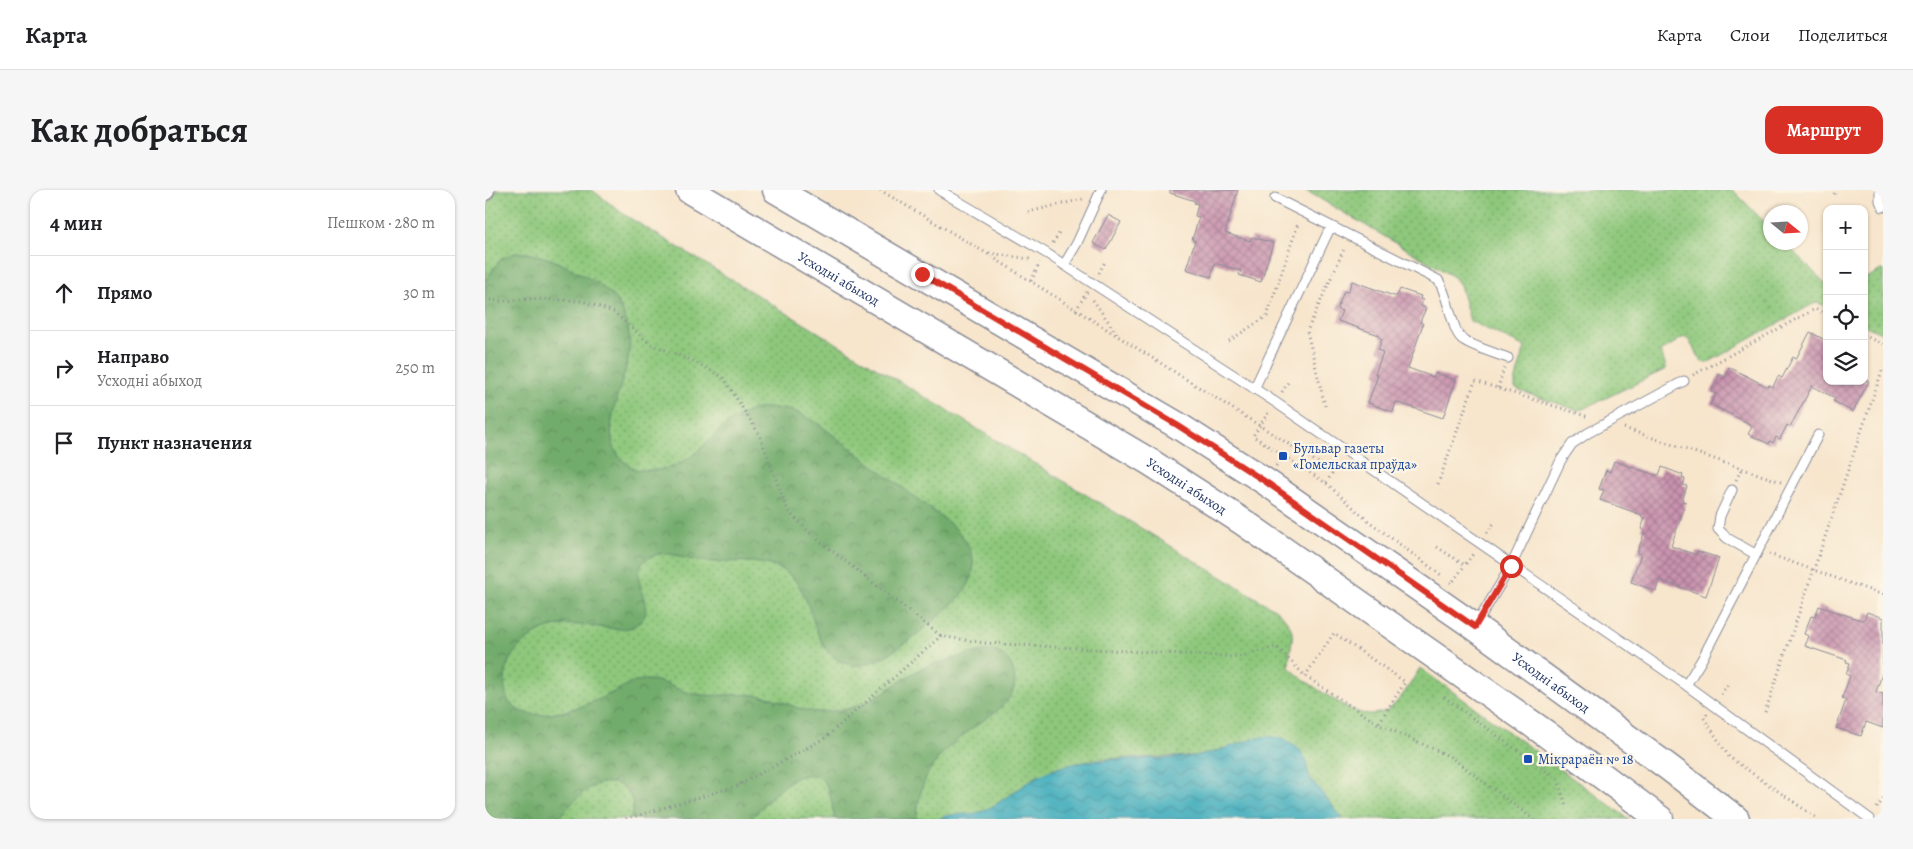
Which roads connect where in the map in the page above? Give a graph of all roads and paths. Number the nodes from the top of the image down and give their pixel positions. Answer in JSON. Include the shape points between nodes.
{"nodes":[{"id":1,"x":689,"y":190,"type":"edge"},
{"id":2,"x":776,"y":190,"type":"edge"},
{"id":3,"x":880,"y":190,"type":"edge"},
{"id":4,"x":939,"y":190,"type":"edge"},
{"id":5,"x":1101,"y":190,"type":"edge"},
{"id":6,"x":1836,"y":190,"type":"edge"},
{"id":7,"x":1880,"y":190,"type":"edge"},
{"id":8,"x":1834,"y":194,"type":"dead end"},
{"id":9,"x":1089,"y":198,"type":"dead end"},
{"id":10,"x":1275,"y":198,"type":"dead end"},
{"id":11,"x":1883,"y":207,"type":"edge"},
{"id":12,"x":1302,"y":211,"type":"junction"},
{"id":13,"x":1028,"y":212,"type":"dead end"},
{"id":14,"x":1331,"y":226,"type":"junction"},
{"id":15,"x":1059,"y":232,"type":"dead end"},
{"id":16,"x":1350,"y":235,"type":"junction"},
{"id":17,"x":1053,"y":243,"type":"dead end"},
{"id":18,"x":986,"y":253,"type":"junction"},
{"id":19,"x":1105,"y":262,"type":"dead end"},
{"id":20,"x":1064,"y":264,"type":"junction"},
{"id":21,"x":1098,"y":274,"type":"dead end"},
{"id":22,"x":1031,"y":281,"type":"junction"},
{"id":23,"x":485,"y":299,"type":"edge"},
{"id":24,"x":1076,"y":310,"type":"junction"},
{"id":25,"x":1823,"y":312,"type":"edge"},
{"id":26,"x":1119,"y":336,"type":"junction"},
{"id":27,"x":1868,"y":337,"type":"edge"},
{"id":28,"x":1229,"y":341,"type":"dead end"},
{"id":29,"x":1883,"y":345,"type":"edge"},
{"id":30,"x":1507,"y":358,"type":"joint"},
{"id":31,"x":1883,"y":368,"type":"edge"},
{"id":32,"x":1289,"y":381,"type":"dead end"},
{"id":33,"x":1684,"y":381,"type":"joint"},
{"id":34,"x":1498,"y":388,"type":"junction"},
{"id":35,"x":1254,"y":389,"type":"junction"},
{"id":36,"x":1281,"y":392,"type":"dead end"},
{"id":37,"x":1325,"y":406,"type":"dead end"},
{"id":38,"x":1268,"y":413,"type":"dead end"},
{"id":39,"x":1606,"y":423,"type":"junction"},
{"id":40,"x":1259,"y":426,"type":"junction"},
{"id":41,"x":1818,"y":435,"type":"dead end"},
{"id":42,"x":1326,"y":483,"type":"junction"},
{"id":43,"x":1438,"y":484,"type":"dead end"},
{"id":44,"x":1791,"y":485,"type":"junction"},
{"id":45,"x":1732,"y":490,"type":"dead end"},
{"id":46,"x":1494,"y":523,"type":"dead end"},
{"id":47,"x":1487,"y":534,"type":"dead end"},
{"id":48,"x":1437,"y":547,"type":"dead end"},
{"id":49,"x":1756,"y":551,"type":"junction"},
{"id":50,"x":1473,"y":554,"type":"dead end"},
{"id":51,"x":1465,"y":565,"type":"junction"},
{"id":52,"x":1511,"y":566,"type":"junction"},
{"id":53,"x":1814,"y":571,"type":"junction"},
{"id":54,"x":1883,"y":595,"type":"edge"},
{"id":55,"x":1475,"y":627,"type":"junction"},
{"id":56,"x":941,"y":636,"type":"junction"},
{"id":57,"x":1305,"y":676,"type":"junction"},
{"id":58,"x":1729,"y":684,"type":"dead end"},
{"id":59,"x":1686,"y":685,"type":"junction"},
{"id":60,"x":1721,"y":694,"type":"dead end"},
{"id":61,"x":1444,"y":697,"type":"dead end"},
{"id":62,"x":1708,"y":712,"type":"dead end"},
{"id":63,"x":1765,"y":712,"type":"dead end"},
{"id":64,"x":1379,"y":724,"type":"junction"},
{"id":65,"x":1883,"y":799,"type":"edge"},
{"id":66,"x":1566,"y":806,"type":"dead end"},
{"id":67,"x":1877,"y":808,"type":"dead end"},
{"id":68,"x":625,"y":819,"type":"edge"},
{"id":69,"x":1533,"y":819,"type":"edge"},
{"id":70,"x":1660,"y":819,"type":"edge"},
{"id":71,"x":1736,"y":819,"type":"edge"},
{"id":72,"x":1817,"y":819,"type":"edge"},
{"id":73,"x":1870,"y":819,"type":"edge"}],
"edges":[{"from":1,"to":70,"type":"main road","name":"Усходні абыход","via":[[1150,462],[1251,528],[1545,733]]},
{"from":2,"to":55,"type":"main road","name":"Усходні абыход","via":[[1177,425]]},
{"from":3,"to":18,"type":"path"},
{"from":4,"to":20,"type":"lane"},
{"from":5,"to":20,"type":"lane"},
{"from":6,"to":8,"type":"path"},
{"from":7,"to":11,"type":"lane"},
{"from":9,"to":13,"type":"path"},
{"from":10,"to":12,"type":"lane"},
{"from":12,"to":14,"type":"lane"},
{"from":12,"to":28,"type":"path","via":[[1267,316]]},
{"from":14,"to":16,"type":"lane"},
{"from":14,"to":35,"type":"lane"},
{"from":15,"to":17,"type":"path"},
{"from":16,"to":30,"type":"lane","via":[[1438,280],[1461,338]]},
{"from":16,"to":37,"type":"path","via":[[1307,331]]},
{"from":18,"to":22,"type":"path"},
{"from":18,"to":22,"type":"path","via":[[1041,261]]},
{"from":19,"to":21,"type":"path"},
{"from":20,"to":35,"type":"lane"},
{"from":22,"to":24,"type":"path"},
{"from":23,"to":56,"type":"path","via":[[582,301],[614,312],[650,344],[723,377],[759,434],[788,510],[812,535]]},
{"from":24,"to":26,"type":"path"},
{"from":24,"to":26,"type":"path","via":[[1087,292]]},
{"from":25,"to":33,"type":"path","via":[[1815,308]]},
{"from":26,"to":40,"type":"path"},
{"from":27,"to":29,"type":"path"},
{"from":30,"to":34,"type":"path"},
{"from":31,"to":53,"type":"path"},
{"from":32,"to":36,"type":"path"},
{"from":33,"to":39,"type":"lane"},
{"from":34,"to":39,"type":"path"},
{"from":34,"to":43,"type":"path","via":[[1475,381]]},
{"from":35,"to":52,"type":"lane"},
{"from":38,"to":40,"type":"path"},
{"from":39,"to":44,"type":"path"},
{"from":39,"to":52,"type":"lane","via":[[1579,438],[1566,452]]},
{"from":40,"to":42,"type":"path","via":[[1253,436]]},
{"from":40,"to":42,"type":"path","via":[[1333,472]]},
{"from":41,"to":44,"type":"lane"},
{"from":42,"to":51,"type":"path","via":[[1367,520],[1452,583]]},
{"from":44,"to":49,"type":"lane"},
{"from":45,"to":49,"type":"lane","via":[[1720,516],[1718,529],[1727,538]]},
{"from":46,"to":47,"type":"path"},
{"from":48,"to":51,"type":"path"},
{"from":49,"to":53,"type":"path"},
{"from":49,"to":59,"type":"lane"},
{"from":50,"to":51,"type":"path"},
{"from":52,"to":55,"type":"lane"},
{"from":52,"to":59,"type":"lane"},
{"from":53,"to":54,"type":"path"},
{"from":53,"to":63,"type":"path"},
{"from":55,"to":71,"type":"main road","name":"Усходні абыход"},
{"from":56,"to":57,"type":"path","via":[[985,643],[1237,657],[1277,647]]},
{"from":56,"to":68,"type":"path","via":[[825,738],[737,786]]},
{"from":57,"to":64,"type":"path"},
{"from":57,"to":64,"type":"path","via":[[1334,633],[1405,682]]},
{"from":58,"to":60,"type":"path"},
{"from":59,"to":73,"type":"lane"},
{"from":61,"to":66,"type":"path","via":[[1558,780]]},
{"from":62,"to":72,"type":"path","via":[[1704,718],[1729,757]]},
{"from":64,"to":69,"type":"path","via":[[1449,756]]},
{"from":65,"to":67,"type":"path"}]}
